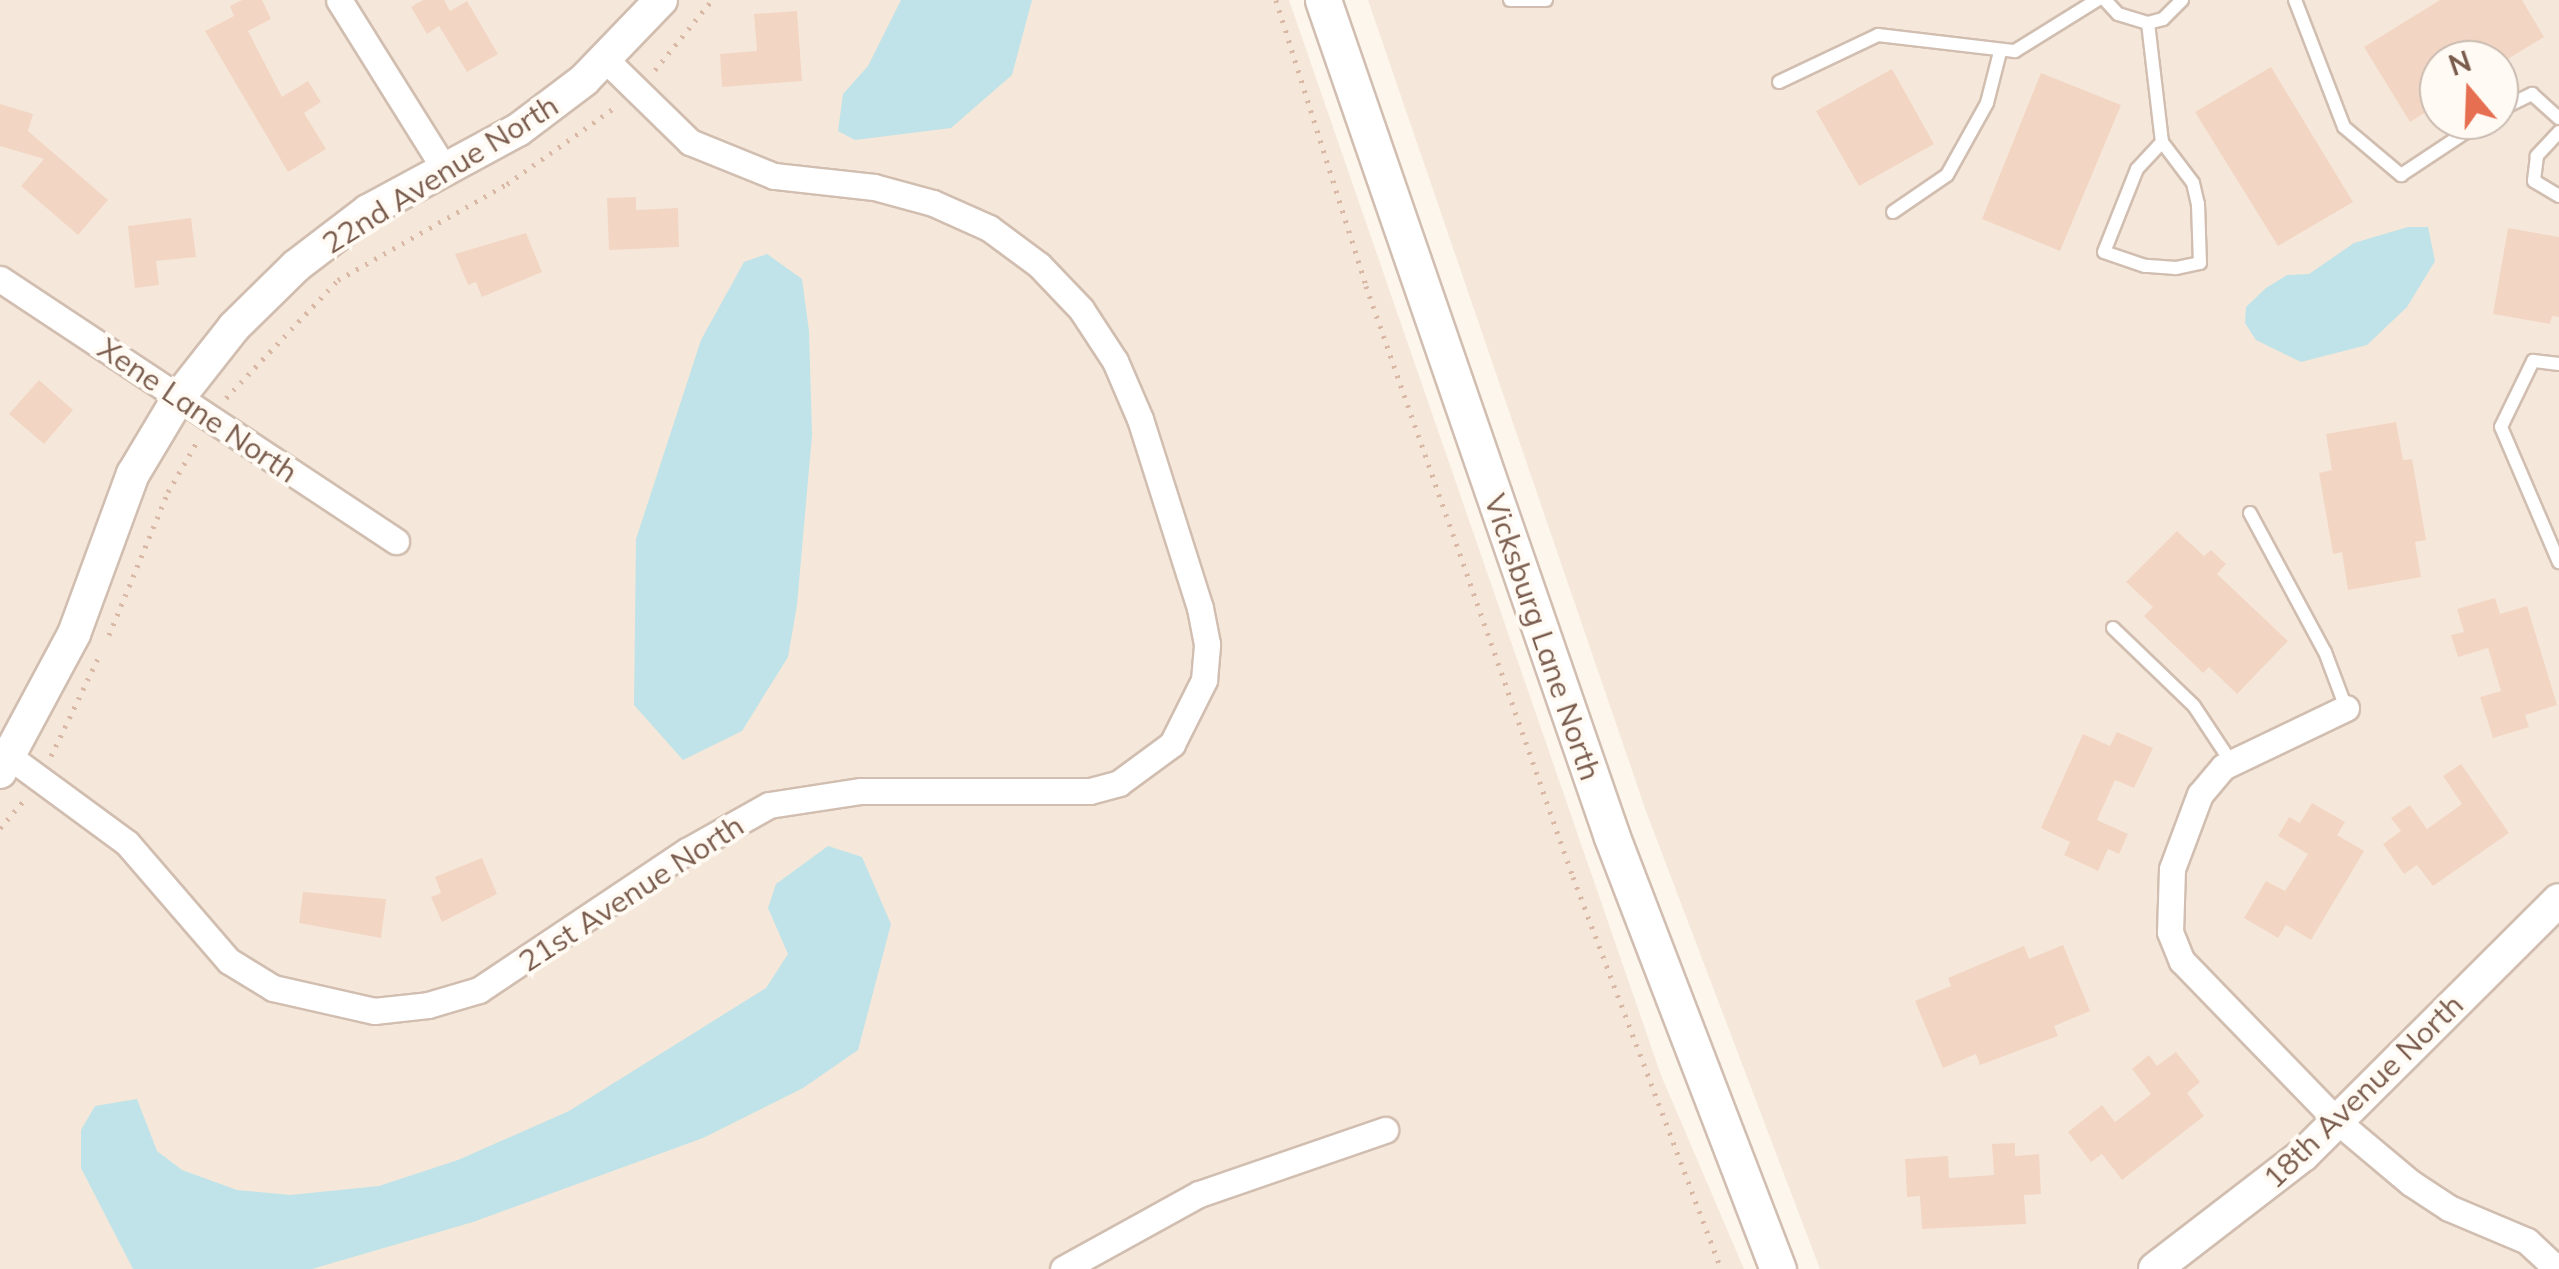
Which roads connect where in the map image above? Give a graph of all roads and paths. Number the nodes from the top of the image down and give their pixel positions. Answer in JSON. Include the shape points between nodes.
{"nodes":[{"id":1,"x":339,"y":0,"type":"edge"},
{"id":2,"x":661,"y":0,"type":"edge"},
{"id":3,"x":712,"y":0,"type":"edge"},
{"id":4,"x":1276,"y":0,"type":"edge"},
{"id":5,"x":1323,"y":0,"type":"edge"},
{"id":6,"x":1510,"y":0,"type":"edge"},
{"id":7,"x":1546,"y":0,"type":"edge"},
{"id":8,"x":2097,"y":0,"type":"edge"},
{"id":9,"x":2105,"y":0,"type":"edge"},
{"id":10,"x":2182,"y":0,"type":"edge"},
{"id":11,"x":2295,"y":0,"type":"edge"},
{"id":12,"x":2148,"y":23,"type":"junction"},
{"id":13,"x":2000,"y":52,"type":"junction"},
{"id":14,"x":606,"y":61,"type":"junction"},
{"id":15,"x":652,"y":73,"type":"dead end"},
{"id":16,"x":1779,"y":82,"type":"dead end"},
{"id":17,"x":2519,"y":100,"type":"edge"},
{"id":18,"x":614,"y":109,"type":"dead end"},
{"id":19,"x":2559,"y":118,"type":"edge"},
{"id":20,"x":2559,"y":132,"type":"edge"},
{"id":21,"x":2454,"y":140,"type":"edge"},
{"id":22,"x":2162,"y":142,"type":"junction"},
{"id":23,"x":444,"y":168,"type":"junction"},
{"id":24,"x":2559,"y":196,"type":"edge"},
{"id":25,"x":1893,"y":212,"type":"dead end"},
{"id":26,"x":0,"y":279,"type":"edge"},
{"id":27,"x":2559,"y":364,"type":"edge"},
{"id":28,"x":178,"y":397,"type":"junction"},
{"id":29,"x":225,"y":398,"type":"dead end"},
{"id":30,"x":196,"y":442,"type":"dead end"},
{"id":31,"x":2250,"y":513,"type":"dead end"},
{"id":32,"x":396,"y":541,"type":"dead end"},
{"id":33,"x":2559,"y":562,"type":"edge"},
{"id":34,"x":2112,"y":628,"type":"dead end"},
{"id":35,"x":2346,"y":708,"type":"joint"},
{"id":36,"x":51,"y":756,"type":"dead end"},
{"id":37,"x":2231,"y":762,"type":"junction"},
{"id":38,"x":5,"y":764,"type":"edge"},
{"id":39,"x":25,"y":798,"type":"dead end"},
{"id":40,"x":0,"y":828,"type":"edge"},
{"id":41,"x":2559,"y":900,"type":"edge"},
{"id":42,"x":2337,"y":1121,"type":"junction"},
{"id":43,"x":1385,"y":1130,"type":"dead end"},
{"id":44,"x":1063,"y":1269,"type":"edge"},
{"id":45,"x":1721,"y":1269,"type":"edge"},
{"id":46,"x":1778,"y":1269,"type":"edge"},
{"id":47,"x":2155,"y":1269,"type":"edge"},
{"id":48,"x":2558,"y":1269,"type":"edge"}],
"edges":[{"from":1,"to":23,"type":"street"},
{"from":2,"to":14,"type":"street","name":"22nd Avenue North"},
{"from":3,"to":15,"type":"path"},
{"from":4,"to":45,"type":"path","via":[[1366,286],[1572,877]]},
{"from":5,"to":46,"type":"main road","name":"Vicksburg Lane North","via":[[1612,837]]},
{"from":6,"to":7,"type":"lane"},
{"from":8,"to":13,"type":"lane","via":[[2042,40]]},
{"from":9,"to":12,"type":"lane","via":[[2118,14]]},
{"from":10,"to":12,"type":"lane","via":[[2163,19]]},
{"from":11,"to":21,"type":"lane","via":[[2344,127],[2401,176]]},
{"from":12,"to":22,"type":"lane"},
{"from":13,"to":16,"type":"lane","via":[[1878,35]]},
{"from":13,"to":25,"type":"lane","via":[[1987,104],[1947,175]]},
{"from":14,"to":23,"type":"street","name":"22nd Avenue North","via":[[518,130]]},
{"from":14,"to":38,"type":"street","name":"21st Avenue North","via":[[690,142],[774,176],[874,187],[932,202],[989,228],[1040,265],[1081,310],[1115,361],[1140,419],[1207,644],[1191,715],[1172,744],[1144,768],[1090,791],[861,791],[770,805],[687,851],[479,990],[428,1006],[374,1011],[273,988],[229,961],[193,927],[127,843]]},
{"from":17,"to":19,"type":"lane","via":[[2532,94]]},
{"from":18,"to":29,"type":"path","via":[[507,184],[338,280]]},
{"from":20,"to":24,"type":"lane","via":[[2538,156],[2534,182]]},
{"from":22,"to":22,"type":"lane","via":[[2193,183],[2198,204],[2200,262],[2176,268],[2104,252],[2137,169]]},
{"from":23,"to":28,"type":"street","name":"22nd Avenue North","via":[[368,212],[296,266],[234,327]]},
{"from":26,"to":28,"type":"street","name":"Xene Lane North"},
{"from":27,"to":33,"type":"lane","via":[[2533,361],[2501,427]]},
{"from":28,"to":32,"type":"street","name":"Xene Lane North"},
{"from":28,"to":38,"type":"street","name":"22nd Avenue North","via":[[133,474],[74,634]]},
{"from":30,"to":36,"type":"path"},
{"from":31,"to":35,"type":"lane","via":[[2325,652]]},
{"from":34,"to":37,"type":"lane","via":[[2194,706]]},
{"from":35,"to":37,"type":"street"},
{"from":37,"to":42,"type":"street","via":[[2200,794],[2185,829],[2170,885],[2170,932],[2182,961]]},
{"from":39,"to":40,"type":"path"},
{"from":41,"to":42,"type":"street","name":"18th Avenue North"},
{"from":42,"to":47,"type":"street","name":"18th Avenue North","via":[[2214,1229]]},
{"from":42,"to":48,"type":"street","via":[[2411,1183],[2449,1208],[2527,1241]]},
{"from":43,"to":44,"type":"street","via":[[1199,1194]]}]}
